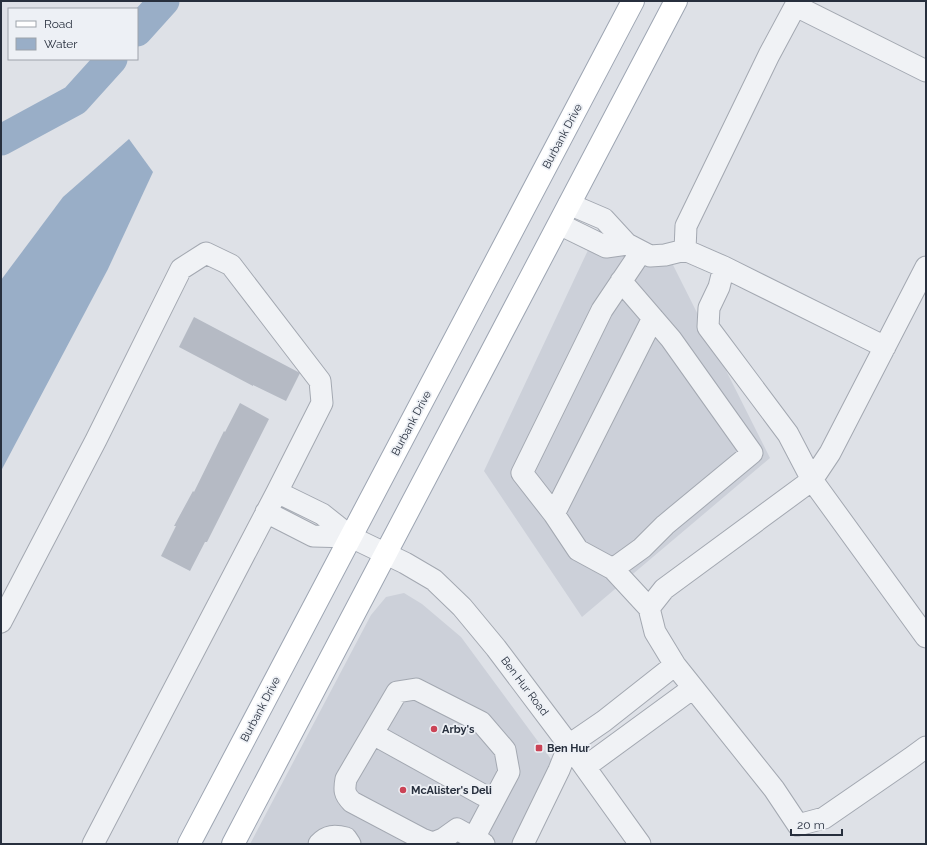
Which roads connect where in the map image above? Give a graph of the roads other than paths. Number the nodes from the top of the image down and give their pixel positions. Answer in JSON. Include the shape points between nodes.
{"nodes":[{"id":1,"x":633,"y":1,"type":"edge"},
{"id":2,"x":676,"y":1,"type":"edge"},
{"id":3,"x":797,"y":4,"type":"edge"},
{"id":4,"x":926,"y":71,"type":"edge"},
{"id":5,"x":569,"y":204,"type":"junction"},
{"id":6,"x":559,"y":224,"type":"junction"},
{"id":7,"x":634,"y":248,"type":"junction"},
{"id":8,"x":685,"y":250,"type":"junction"},
{"id":9,"x":724,"y":267,"type":"junction"},
{"id":10,"x":926,"y":267,"type":"edge"},
{"id":11,"x":622,"y":281,"type":"junction"},
{"id":12,"x":653,"y":318,"type":"junction"},
{"id":13,"x":885,"y":347,"type":"junction"},
{"id":14,"x":812,"y":480,"type":"junction"},
{"id":15,"x":277,"y":492,"type":"junction"},
{"id":16,"x":266,"y":512,"type":"junction"},
{"id":17,"x":554,"y":514,"type":"junction"},
{"id":18,"x":351,"y":537,"type":"junction"},
{"id":19,"x":386,"y":553,"type":"junction"},
{"id":20,"x":613,"y":569,"type":"junction"},
{"id":21,"x":649,"y":608,"type":"junction"},
{"id":22,"x":1,"y":622,"type":"edge"},
{"id":23,"x":926,"y":637,"type":"edge"},
{"id":24,"x":675,"y":665,"type":"junction"},
{"id":25,"x":693,"y":688,"type":"junction"},
{"id":26,"x":373,"y":734,"type":"junction"},
{"id":27,"x":569,"y":745,"type":"junction"},
{"id":28,"x":926,"y":747,"type":"edge"},
{"id":29,"x":507,"y":762,"type":"junction"},
{"id":30,"x":585,"y":768,"type":"junction"},
{"id":31,"x":483,"y":795,"type":"junction"},
{"id":32,"x":474,"y":838,"type":"edge"},
{"id":33,"x":93,"y":844,"type":"edge"},
{"id":34,"x":189,"y":844,"type":"edge"},
{"id":35,"x":233,"y":844,"type":"edge"},
{"id":36,"x":319,"y":844,"type":"edge"},
{"id":37,"x":350,"y":844,"type":"edge"},
{"id":38,"x":523,"y":844,"type":"edge"},
{"id":39,"x":640,"y":844,"type":"edge"}],
"edges":[{"from":1,"to":18,"type":"main road","name":"Burbank Drive"},
{"from":2,"to":5,"type":"main road"},
{"from":3,"to":4,"type":"street"},
{"from":3,"to":8,"type":"street","via":[[769,55],[686,226]]},
{"from":5,"to":6,"type":"main road"},
{"from":5,"to":7,"type":"street","via":[[604,219]]},
{"from":6,"to":7,"type":"street","via":[[606,247]]},
{"from":6,"to":19,"type":"main road"},
{"from":7,"to":8,"type":"street","via":[[650,256]]},
{"from":7,"to":11,"type":"street"},
{"from":8,"to":9,"type":"street"},
{"from":9,"to":13,"type":"street"},
{"from":9,"to":14,"type":"street","via":[[719,287],[709,308],[708,327],[788,434]]},
{"from":10,"to":13,"type":"street"},
{"from":11,"to":12,"type":"street"},
{"from":11,"to":17,"type":"street","via":[[602,310],[522,473]]},
{"from":12,"to":17,"type":"street"},
{"from":12,"to":20,"type":"street","via":[[671,339],[752,454],[665,525],[642,548]]},
{"from":13,"to":14,"type":"street","via":[[830,453]]},
{"from":14,"to":21,"type":"street","via":[[664,589]]},
{"from":14,"to":23,"type":"street"},
{"from":15,"to":16,"type":"street"},
{"from":15,"to":18,"type":"street","via":[[322,514]]},
{"from":15,"to":22,"type":"street","via":[[322,403],[320,381],[231,265],[206,254],[181,269]]},
{"from":16,"to":18,"type":"street","via":[[313,536]]},
{"from":16,"to":33,"type":"street"},
{"from":17,"to":20,"type":"street","via":[[578,550]]},
{"from":18,"to":19,"type":"street","name":"Ben Hur Road"},
{"from":18,"to":34,"type":"main road","name":"Burbank Drive"},
{"from":19,"to":27,"type":"street","name":"Ben Hur Road","via":[[434,580],[462,607]]},
{"from":19,"to":35,"type":"main road"},
{"from":20,"to":21,"type":"street"},
{"from":21,"to":24,"type":"street","via":[[655,632]]},
{"from":24,"to":25,"type":"street"},
{"from":24,"to":27,"type":"street"},
{"from":25,"to":28,"type":"street","via":[[774,789],[798,825],[824,818]]},
{"from":25,"to":30,"type":"street"},
{"from":26,"to":29,"type":"street","via":[[397,692],[416,689],[481,722],[505,750]]},
{"from":26,"to":31,"type":"street"},
{"from":26,"to":32,"type":"street","via":[[346,779],[346,797],[433,843],[457,829]]},
{"from":27,"to":30,"type":"street","name":"Ben Hur Road"},
{"from":27,"to":38,"type":"street"},
{"from":29,"to":31,"type":"street","via":[[498,770]]},
{"from":29,"to":32,"type":"street","via":[[509,772]]},
{"from":30,"to":39,"type":"street","name":"Ben Hur Road"},
{"from":31,"to":32,"type":"street"},
{"from":36,"to":37,"type":"street","via":[[330,836],[339,836],[346,838]]}]}
